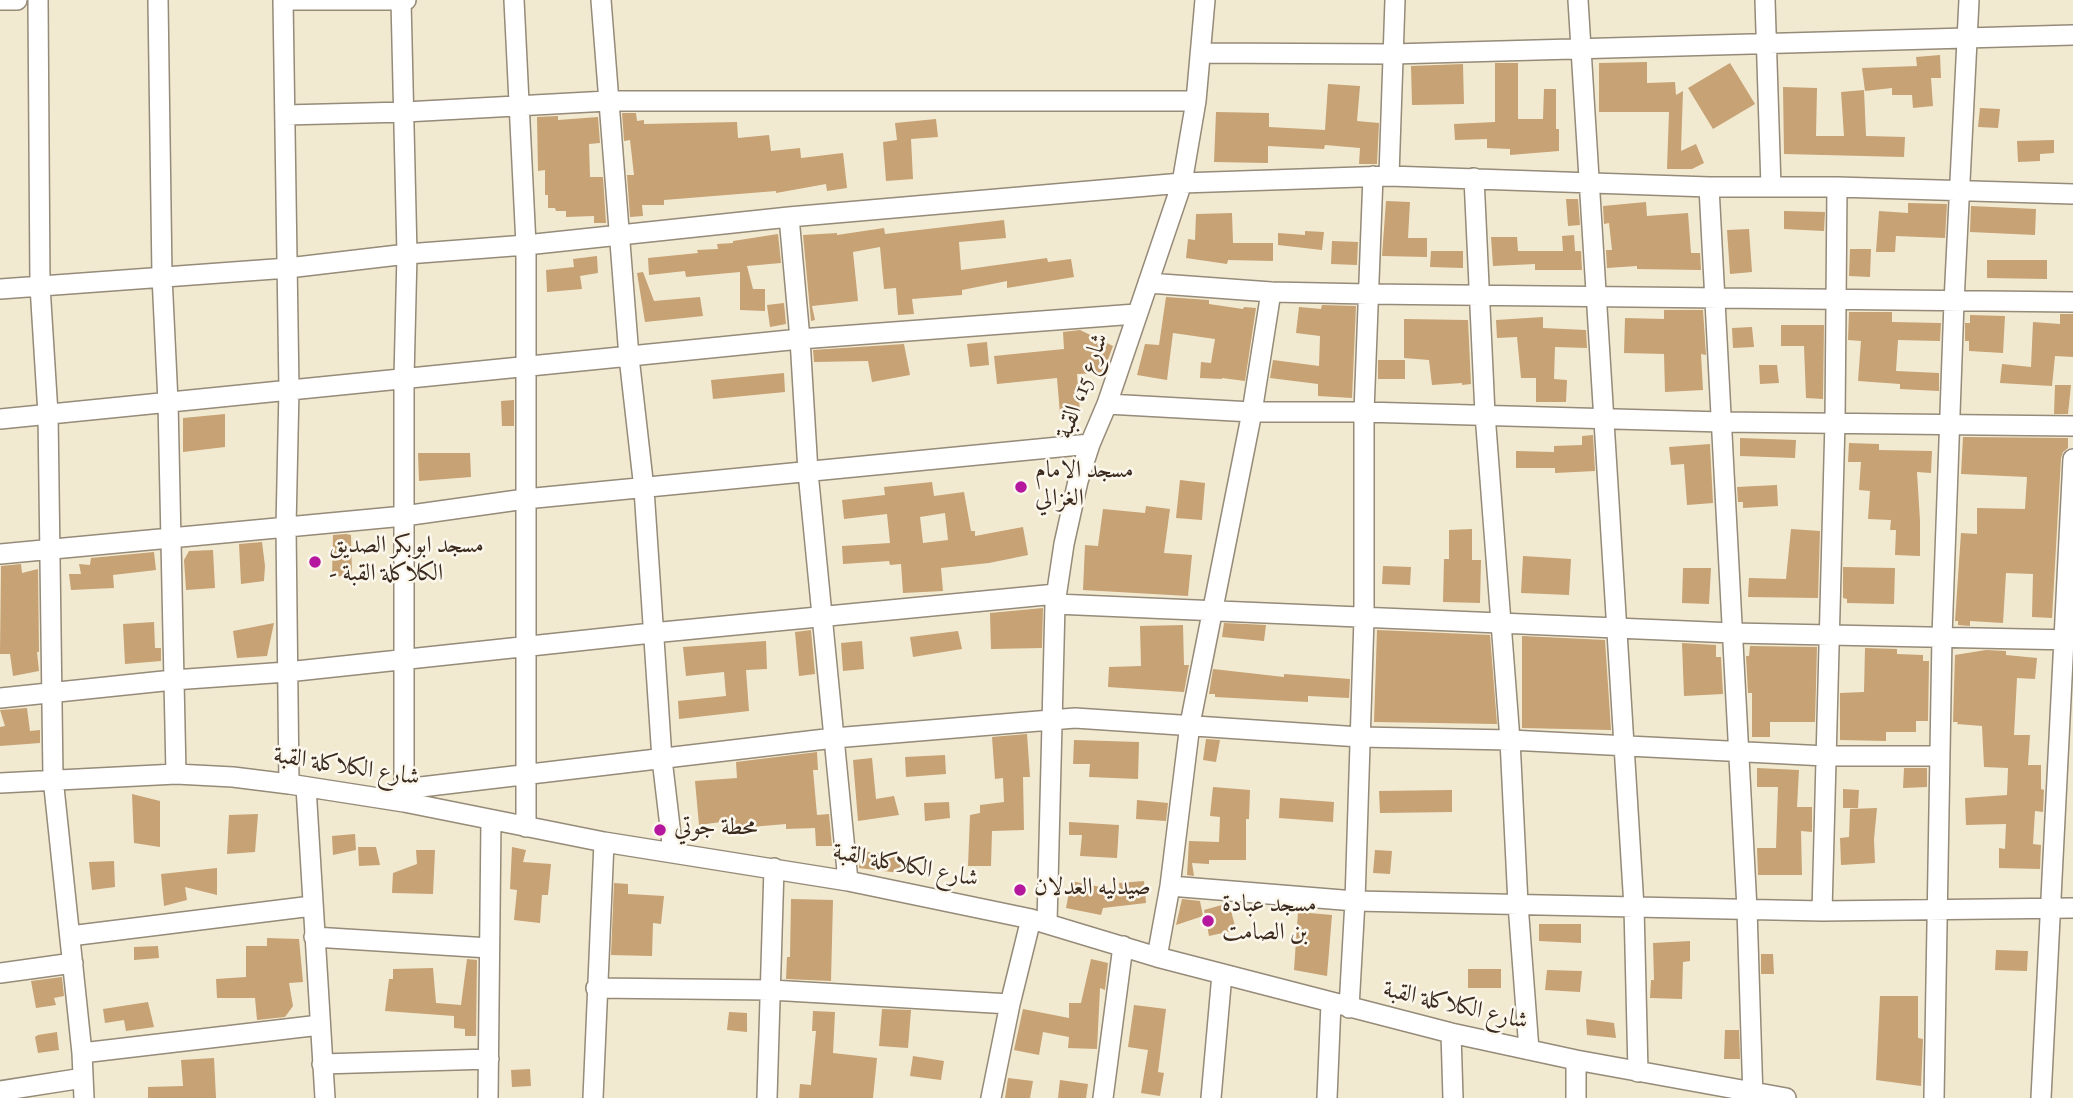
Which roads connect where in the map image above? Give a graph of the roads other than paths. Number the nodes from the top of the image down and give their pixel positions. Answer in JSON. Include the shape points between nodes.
{"nodes":[{"id":1,"x":0,"y":0,"type":"edge"},
{"id":2,"x":17,"y":0,"type":"edge"},
{"id":3,"x":38,"y":0,"type":"edge"},
{"id":4,"x":158,"y":0,"type":"edge"},
{"id":5,"x":283,"y":0,"type":"edge"},
{"id":6,"x":293,"y":0,"type":"edge"},
{"id":7,"x":401,"y":0,"type":"edge"},
{"id":8,"x":406,"y":0,"type":"edge"},
{"id":9,"x":514,"y":0,"type":"edge"},
{"id":10,"x":601,"y":0,"type":"edge"},
{"id":11,"x":1205,"y":0,"type":"edge"},
{"id":12,"x":1395,"y":0,"type":"edge"},
{"id":13,"x":1578,"y":0,"type":"edge"},
{"id":14,"x":1765,"y":0,"type":"edge"},
{"id":15,"x":1969,"y":0,"type":"edge"},
{"id":16,"x":2073,"y":35,"type":"edge"},
{"id":17,"x":1968,"y":37,"type":"junction"},
{"id":18,"x":1766,"y":44,"type":"junction"},
{"id":19,"x":1582,"y":50,"type":"junction"},
{"id":20,"x":1201,"y":53,"type":"junction"},
{"id":21,"x":1393,"y":54,"type":"junction"},
{"id":22,"x":608,"y":101,"type":"junction"},
{"id":23,"x":1196,"y":101,"type":"junction"},
{"id":24,"x":521,"y":104,"type":"junction"},
{"id":25,"x":405,"y":112,"type":"junction"},
{"id":26,"x":285,"y":115,"type":"junction"},
{"id":27,"x":1381,"y":176,"type":"junction"},
{"id":28,"x":1474,"y":178,"type":"junction"},
{"id":29,"x":1182,"y":183,"type":"junction"},
{"id":30,"x":1589,"y":183,"type":"junction"},
{"id":31,"x":1709,"y":187,"type":"junction"},
{"id":32,"x":1771,"y":187,"type":"junction"},
{"id":33,"x":1837,"y":187,"type":"junction"},
{"id":34,"x":1961,"y":191,"type":"junction"},
{"id":35,"x":2073,"y":194,"type":"edge"},
{"id":36,"x":789,"y":217,"type":"junction"},
{"id":37,"x":620,"y":234,"type":"junction"},
{"id":38,"x":526,"y":246,"type":"junction"},
{"id":39,"x":407,"y":254,"type":"junction"},
{"id":40,"x":288,"y":268,"type":"junction"},
{"id":41,"x":162,"y":276,"type":"junction"},
{"id":42,"x":1148,"y":283,"type":"junction"},
{"id":43,"x":40,"y":286,"type":"junction"},
{"id":44,"x":0,"y":289,"type":"edge"},
{"id":45,"x":1271,"y":292,"type":"junction"},
{"id":46,"x":1369,"y":294,"type":"junction"},
{"id":47,"x":1479,"y":295,"type":"junction"},
{"id":48,"x":1598,"y":296,"type":"junction"},
{"id":49,"x":1715,"y":297,"type":"junction"},
{"id":50,"x":1834,"y":300,"type":"junction"},
{"id":51,"x":1954,"y":302,"type":"junction"},
{"id":52,"x":2073,"y":302,"type":"edge"},
{"id":53,"x":1136,"y":314,"type":"junction"},
{"id":54,"x":800,"y":340,"type":"junction"},
{"id":55,"x":629,"y":357,"type":"junction"},
{"id":56,"x":526,"y":367,"type":"junction"},
{"id":57,"x":404,"y":377,"type":"junction"},
{"id":58,"x":289,"y":389,"type":"junction"},
{"id":59,"x":168,"y":402,"type":"junction"},
{"id":60,"x":1107,"y":404,"type":"junction"},
{"id":61,"x":1252,"y":412,"type":"junction"},
{"id":62,"x":1364,"y":412,"type":"junction"},
{"id":63,"x":48,"y":414,"type":"junction"},
{"id":64,"x":1485,"y":414,"type":"junction"},
{"id":65,"x":0,"y":419,"type":"edge"},
{"id":66,"x":1605,"y":419,"type":"junction"},
{"id":67,"x":1835,"y":421,"type":"junction"},
{"id":68,"x":1722,"y":422,"type":"junction"},
{"id":69,"x":1950,"y":424,"type":"junction"},
{"id":70,"x":2073,"y":426,"type":"edge"},
{"id":71,"x":1090,"y":444,"type":"junction"},
{"id":72,"x":2073,"y":459,"type":"edge"},
{"id":73,"x":808,"y":472,"type":"junction"},
{"id":74,"x":644,"y":488,"type":"junction"},
{"id":75,"x":525,"y":499,"type":"junction"},
{"id":76,"x":404,"y":516,"type":"junction"},
{"id":77,"x":286,"y":527,"type":"junction"},
{"id":78,"x":170,"y":540,"type":"junction"},
{"id":79,"x":48,"y":550,"type":"junction"},
{"id":80,"x":0,"y":554,"type":"edge"},
{"id":81,"x":1055,"y":599,"type":"junction"},
{"id":82,"x":1213,"y":612,"type":"junction"},
{"id":83,"x":822,"y":618,"type":"junction"},
{"id":84,"x":1364,"y":618,"type":"junction"},
{"id":85,"x":1502,"y":623,"type":"junction"},
{"id":86,"x":1618,"y":627,"type":"junction"},
{"id":87,"x":652,"y":633,"type":"junction"},
{"id":88,"x":1733,"y":633,"type":"junction"},
{"id":89,"x":1828,"y":636,"type":"junction"},
{"id":90,"x":1942,"y":637,"type":"junction"},
{"id":91,"x":2069,"y":639,"type":"edge"},
{"id":92,"x":526,"y":647,"type":"junction"},
{"id":93,"x":403,"y":659,"type":"junction"},
{"id":94,"x":287,"y":672,"type":"junction"},
{"id":95,"x":173,"y":680,"type":"junction"},
{"id":96,"x":52,"y":691,"type":"junction"},
{"id":97,"x":0,"y":698,"type":"edge"},
{"id":98,"x":1051,"y":719,"type":"junction"},
{"id":99,"x":1189,"y":724,"type":"junction"},
{"id":100,"x":1360,"y":737,"type":"junction"},
{"id":101,"x":834,"y":738,"type":"junction"},
{"id":102,"x":1510,"y":740,"type":"junction"},
{"id":103,"x":1623,"y":745,"type":"junction"},
{"id":104,"x":1739,"y":751,"type":"junction"},
{"id":105,"x":1826,"y":756,"type":"junction"},
{"id":106,"x":1939,"y":756,"type":"junction"},
{"id":107,"x":662,"y":759,"type":"junction"},
{"id":108,"x":176,"y":774,"type":"junction"},
{"id":109,"x":525,"y":774,"type":"junction"},
{"id":110,"x":53,"y":778,"type":"junction"},
{"id":111,"x":0,"y":783,"type":"edge"},
{"id":112,"x":297,"y":786,"type":"junction"},
{"id":113,"x":404,"y":796,"type":"junction"},
{"id":114,"x":491,"y":820,"type":"junction"},
{"id":115,"x":526,"y":827,"type":"junction"},
{"id":116,"x":604,"y":842,"type":"junction"},
{"id":117,"x":673,"y":852,"type":"junction"},
{"id":118,"x":775,"y":868,"type":"junction"},
{"id":119,"x":848,"y":881,"type":"junction"},
{"id":120,"x":1170,"y":886,"type":"junction"},
{"id":121,"x":1355,"y":901,"type":"junction"},
{"id":122,"x":1518,"y":904,"type":"junction"},
{"id":123,"x":312,"y":906,"type":"junction"},
{"id":124,"x":1634,"y":907,"type":"junction"},
{"id":125,"x":2049,"y":907,"type":"junction"},
{"id":126,"x":2073,"y":908,"type":"edge"},
{"id":127,"x":1746,"y":909,"type":"junction"},
{"id":128,"x":1936,"y":909,"type":"junction"},
{"id":129,"x":1822,"y":911,"type":"junction"},
{"id":130,"x":1039,"y":921,"type":"junction"},
{"id":131,"x":70,"y":936,"type":"junction"},
{"id":132,"x":314,"y":937,"type":"junction"},
{"id":133,"x":1122,"y":946,"type":"junction"},
{"id":134,"x":489,"y":948,"type":"junction"},
{"id":135,"x":1157,"y":957,"type":"junction"},
{"id":136,"x":73,"y":963,"type":"junction"},
{"id":137,"x":0,"y":973,"type":"edge"},
{"id":138,"x":1222,"y":974,"type":"junction"},
{"id":139,"x":596,"y":988,"type":"junction"},
{"id":140,"x":771,"y":990,"type":"junction"},
{"id":141,"x":1010,"y":1004,"type":"junction"},
{"id":142,"x":1340,"y":1005,"type":"junction"},
{"id":143,"x":320,"y":1025,"type":"junction"},
{"id":144,"x":1451,"y":1033,"type":"junction"},
{"id":145,"x":1529,"y":1050,"type":"junction"},
{"id":146,"x":82,"y":1053,"type":"junction"},
{"id":147,"x":489,"y":1059,"type":"junction"},
{"id":148,"x":1576,"y":1060,"type":"junction"},
{"id":149,"x":322,"y":1064,"type":"junction"},
{"id":150,"x":1638,"y":1072,"type":"junction"},
{"id":151,"x":83,"y":1088,"type":"edge"},
{"id":152,"x":0,"y":1091,"type":"edge"},
{"id":153,"x":1753,"y":1096,"type":"edge"},
{"id":154,"x":325,"y":1098,"type":"edge"},
{"id":155,"x":488,"y":1098,"type":"edge"},
{"id":156,"x":593,"y":1098,"type":"edge"},
{"id":157,"x":767,"y":1098,"type":"edge"},
{"id":158,"x":991,"y":1098,"type":"edge"},
{"id":159,"x":1103,"y":1098,"type":"edge"},
{"id":160,"x":1211,"y":1098,"type":"edge"},
{"id":161,"x":1327,"y":1098,"type":"edge"},
{"id":162,"x":1452,"y":1098,"type":"edge"},
{"id":163,"x":1576,"y":1098,"type":"edge"},
{"id":164,"x":1786,"y":1098,"type":"edge"},
{"id":165,"x":1934,"y":1098,"type":"edge"},
{"id":166,"x":2040,"y":1098,"type":"edge"}],
"edges":[{"from":1,"to":2,"type":"street"},
{"from":3,"to":43,"type":"street"},
{"from":4,"to":41,"type":"street"},
{"from":5,"to":26,"type":"street"},
{"from":6,"to":7,"type":"street"},
{"from":7,"to":8,"type":"street"},
{"from":7,"to":25,"type":"street"},
{"from":9,"to":24,"type":"street"},
{"from":10,"to":22,"type":"street"},
{"from":11,"to":20,"type":"street","name":"شارع 15، القبة"},
{"from":12,"to":21,"type":"street"},
{"from":13,"to":19,"type":"street"},
{"from":14,"to":18,"type":"street"},
{"from":15,"to":17,"type":"street"},
{"from":16,"to":17,"type":"street"},
{"from":17,"to":18,"type":"street"},
{"from":17,"to":34,"type":"street"},
{"from":18,"to":19,"type":"street"},
{"from":18,"to":32,"type":"street"},
{"from":19,"to":21,"type":"street"},
{"from":19,"to":30,"type":"street"},
{"from":20,"to":21,"type":"street"},
{"from":20,"to":23,"type":"street","name":"شارع 15، القبة"},
{"from":21,"to":27,"type":"street"},
{"from":22,"to":23,"type":"street"},
{"from":22,"to":24,"type":"street"},
{"from":22,"to":37,"type":"street"},
{"from":23,"to":29,"type":"street","name":"شارع 15، القبة"},
{"from":24,"to":25,"type":"street"},
{"from":24,"to":38,"type":"street"},
{"from":25,"to":26,"type":"street"},
{"from":25,"to":39,"type":"street"},
{"from":26,"to":40,"type":"street"},
{"from":27,"to":28,"type":"street"},
{"from":27,"to":29,"type":"street"},
{"from":27,"to":46,"type":"street"},
{"from":28,"to":30,"type":"street"},
{"from":28,"to":47,"type":"street"},
{"from":29,"to":36,"type":"street"},
{"from":29,"to":42,"type":"street","name":"شارع 15، القبة"},
{"from":30,"to":31,"type":"street"},
{"from":30,"to":48,"type":"street"},
{"from":31,"to":32,"type":"street"},
{"from":31,"to":49,"type":"street"},
{"from":32,"to":33,"type":"street"},
{"from":33,"to":34,"type":"street"},
{"from":33,"to":50,"type":"street"},
{"from":34,"to":35,"type":"street"},
{"from":34,"to":51,"type":"street"},
{"from":36,"to":37,"type":"street"},
{"from":36,"to":54,"type":"street"},
{"from":37,"to":38,"type":"street"},
{"from":37,"to":55,"type":"street"},
{"from":38,"to":39,"type":"street"},
{"from":38,"to":56,"type":"street"},
{"from":39,"to":40,"type":"street"},
{"from":39,"to":57,"type":"street"},
{"from":40,"to":41,"type":"street"},
{"from":40,"to":58,"type":"street"},
{"from":41,"to":43,"type":"street"},
{"from":41,"to":59,"type":"street"},
{"from":42,"to":45,"type":"street"},
{"from":42,"to":53,"type":"street","name":"شارع 15، القبة"},
{"from":43,"to":44,"type":"street"},
{"from":43,"to":63,"type":"street"},
{"from":45,"to":46,"type":"street"},
{"from":45,"to":61,"type":"street"},
{"from":46,"to":47,"type":"street"},
{"from":46,"to":62,"type":"street"},
{"from":47,"to":48,"type":"street"},
{"from":47,"to":64,"type":"street"},
{"from":48,"to":49,"type":"street"},
{"from":48,"to":66,"type":"street"},
{"from":49,"to":50,"type":"street"},
{"from":49,"to":68,"type":"street"},
{"from":50,"to":51,"type":"street"},
{"from":50,"to":67,"type":"street"},
{"from":51,"to":52,"type":"street"},
{"from":51,"to":69,"type":"street"},
{"from":53,"to":54,"type":"street"},
{"from":53,"to":60,"type":"street","name":"شارع 15، القبة"},
{"from":54,"to":55,"type":"street"},
{"from":54,"to":73,"type":"street"},
{"from":55,"to":56,"type":"street"},
{"from":55,"to":74,"type":"street"},
{"from":56,"to":57,"type":"street"},
{"from":56,"to":75,"type":"street"},
{"from":57,"to":58,"type":"street"},
{"from":57,"to":76,"type":"street"},
{"from":58,"to":59,"type":"street"},
{"from":58,"to":77,"type":"street"},
{"from":59,"to":63,"type":"street"},
{"from":59,"to":78,"type":"street"},
{"from":60,"to":61,"type":"street"},
{"from":60,"to":71,"type":"street","name":"شارع 15، القبة"},
{"from":61,"to":62,"type":"street"},
{"from":61,"to":82,"type":"street"},
{"from":62,"to":64,"type":"street"},
{"from":62,"to":84,"type":"street"},
{"from":63,"to":65,"type":"street"},
{"from":63,"to":79,"type":"street"},
{"from":64,"to":66,"type":"street"},
{"from":64,"to":85,"type":"street"},
{"from":66,"to":68,"type":"street"},
{"from":66,"to":86,"type":"street"},
{"from":67,"to":68,"type":"street"},
{"from":67,"to":69,"type":"street"},
{"from":67,"to":89,"type":"street"},
{"from":68,"to":88,"type":"street"},
{"from":69,"to":70,"type":"street"},
{"from":69,"to":90,"type":"street"},
{"from":71,"to":73,"type":"street"},
{"from":71,"to":81,"type":"street","name":"شارع 15، القبة","via":[[1077,481]]},
{"from":72,"to":91,"type":"street"},
{"from":73,"to":74,"type":"street"},
{"from":73,"to":83,"type":"street"},
{"from":74,"to":75,"type":"street"},
{"from":74,"to":87,"type":"street"},
{"from":75,"to":76,"type":"street"},
{"from":75,"to":92,"type":"street"},
{"from":76,"to":77,"type":"street"},
{"from":76,"to":93,"type":"street"},
{"from":77,"to":78,"type":"street"},
{"from":77,"to":94,"type":"street"},
{"from":78,"to":79,"type":"street"},
{"from":78,"to":95,"type":"street"},
{"from":79,"to":80,"type":"street"},
{"from":79,"to":96,"type":"street"},
{"from":81,"to":82,"type":"street"},
{"from":81,"to":83,"type":"street"},
{"from":81,"to":98,"type":"street","name":"شارع 15، القبة"},
{"from":82,"to":84,"type":"street"},
{"from":82,"to":99,"type":"street"},
{"from":83,"to":87,"type":"street"},
{"from":83,"to":101,"type":"street"},
{"from":84,"to":85,"type":"street"},
{"from":84,"to":100,"type":"street"},
{"from":85,"to":86,"type":"street"},
{"from":85,"to":102,"type":"street"},
{"from":86,"to":88,"type":"street"},
{"from":86,"to":103,"type":"street"},
{"from":87,"to":92,"type":"street"},
{"from":87,"to":107,"type":"street"},
{"from":88,"to":89,"type":"street"},
{"from":88,"to":104,"type":"street"},
{"from":89,"to":90,"type":"street"},
{"from":89,"to":105,"type":"street"},
{"from":90,"to":91,"type":"street"},
{"from":90,"to":106,"type":"street"},
{"from":91,"to":125,"type":"street"},
{"from":92,"to":93,"type":"street"},
{"from":92,"to":109,"type":"street"},
{"from":93,"to":94,"type":"street"},
{"from":93,"to":113,"type":"street"},
{"from":94,"to":95,"type":"street"},
{"from":94,"to":112,"type":"street"},
{"from":95,"to":96,"type":"street"},
{"from":95,"to":108,"type":"street"},
{"from":96,"to":97,"type":"street"},
{"from":96,"to":110,"type":"street"},
{"from":98,"to":99,"type":"street"},
{"from":98,"to":101,"type":"street"},
{"from":98,"to":130,"type":"street","name":"شارع 15، القبة"},
{"from":99,"to":100,"type":"street"},
{"from":99,"to":120,"type":"street"},
{"from":100,"to":102,"type":"street"},
{"from":100,"to":121,"type":"street"},
{"from":101,"to":107,"type":"street"},
{"from":101,"to":119,"type":"street"},
{"from":102,"to":103,"type":"street"},
{"from":102,"to":122,"type":"street"},
{"from":103,"to":104,"type":"street"},
{"from":103,"to":124,"type":"street"},
{"from":104,"to":105,"type":"street"},
{"from":104,"to":127,"type":"street"},
{"from":105,"to":106,"type":"street"},
{"from":105,"to":129,"type":"street"},
{"from":106,"to":128,"type":"street"},
{"from":107,"to":109,"type":"street"},
{"from":107,"to":117,"type":"street"},
{"from":108,"to":110,"type":"street","name":"شارع الكلاكلة القبة"},
{"from":108,"to":112,"type":"street","name":"شارع الكلاكلة القبة"},
{"from":109,"to":113,"type":"street"},
{"from":109,"to":115,"type":"street"},
{"from":110,"to":111,"type":"street","name":"شارع الكلاكلة القبة"},
{"from":110,"to":131,"type":"street"},
{"from":112,"to":113,"type":"street","name":"شارع الكلاكلة القبة"},
{"from":112,"to":123,"type":"street"},
{"from":113,"to":114,"type":"street","name":"شارع الكلاكلة القبة"},
{"from":114,"to":115,"type":"street","name":"شارع الكلاكلة القبة"},
{"from":114,"to":134,"type":"street"},
{"from":115,"to":116,"type":"street","name":"شارع الكلاكلة القبة"},
{"from":116,"to":117,"type":"street","name":"شارع الكلاكلة القبة"},
{"from":116,"to":139,"type":"street"},
{"from":117,"to":118,"type":"street","name":"شارع الكلاكلة القبة"},
{"from":118,"to":119,"type":"street","name":"شارع الكلاكلة القبة"},
{"from":118,"to":140,"type":"street"},
{"from":119,"to":130,"type":"street","name":"شارع الكلاكلة القبة"},
{"from":120,"to":121,"type":"street"},
{"from":120,"to":135,"type":"street"},
{"from":121,"to":122,"type":"street"},
{"from":121,"to":142,"type":"street"},
{"from":122,"to":124,"type":"street"},
{"from":122,"to":145,"type":"street"},
{"from":123,"to":131,"type":"street"},
{"from":123,"to":132,"type":"street"},
{"from":124,"to":127,"type":"street"},
{"from":124,"to":150,"type":"street"},
{"from":125,"to":126,"type":"street"},
{"from":125,"to":128,"type":"street"},
{"from":125,"to":166,"type":"street"},
{"from":127,"to":129,"type":"street"},
{"from":127,"to":153,"type":"street"},
{"from":128,"to":129,"type":"street"},
{"from":128,"to":165,"type":"street"},
{"from":130,"to":133,"type":"street","name":"شارع الكلاكلة القبة"},
{"from":130,"to":141,"type":"street","name":"شارع 15، القبة"},
{"from":131,"to":136,"type":"street"},
{"from":132,"to":134,"type":"street"},
{"from":132,"to":143,"type":"street"},
{"from":133,"to":135,"type":"street","name":"شارع الكلاكلة القبة"},
{"from":133,"to":159,"type":"street"},
{"from":134,"to":147,"type":"street"},
{"from":135,"to":138,"type":"street","name":"شارع الكلاكلة القبة"},
{"from":136,"to":137,"type":"street"},
{"from":136,"to":146,"type":"street"},
{"from":138,"to":142,"type":"street","name":"شارع الكلاكلة القبة"},
{"from":138,"to":160,"type":"street"},
{"from":139,"to":140,"type":"street"},
{"from":139,"to":156,"type":"street"},
{"from":140,"to":141,"type":"street"},
{"from":140,"to":157,"type":"street"},
{"from":141,"to":158,"type":"street","name":"شارع 15، القبة"},
{"from":142,"to":144,"type":"street","name":"شارع الكلاكلة القبة"},
{"from":142,"to":161,"type":"street"},
{"from":143,"to":146,"type":"street"},
{"from":143,"to":149,"type":"street"},
{"from":144,"to":145,"type":"street","name":"شارع الكلاكلة القبة"},
{"from":144,"to":162,"type":"street"},
{"from":145,"to":148,"type":"street","name":"شارع الكلاكلة القبة"},
{"from":146,"to":151,"type":"street"},
{"from":147,"to":149,"type":"street"},
{"from":147,"to":155,"type":"street"},
{"from":148,"to":150,"type":"street","name":"شارع الكلاكلة القبة"},
{"from":148,"to":163,"type":"street"},
{"from":149,"to":154,"type":"street"},
{"from":150,"to":153,"type":"street","name":"شارع الكلاكلة القبة"},
{"from":151,"to":152,"type":"street"},
{"from":153,"to":164,"type":"street","name":"شارع الكلاكلة القبة"}]}
